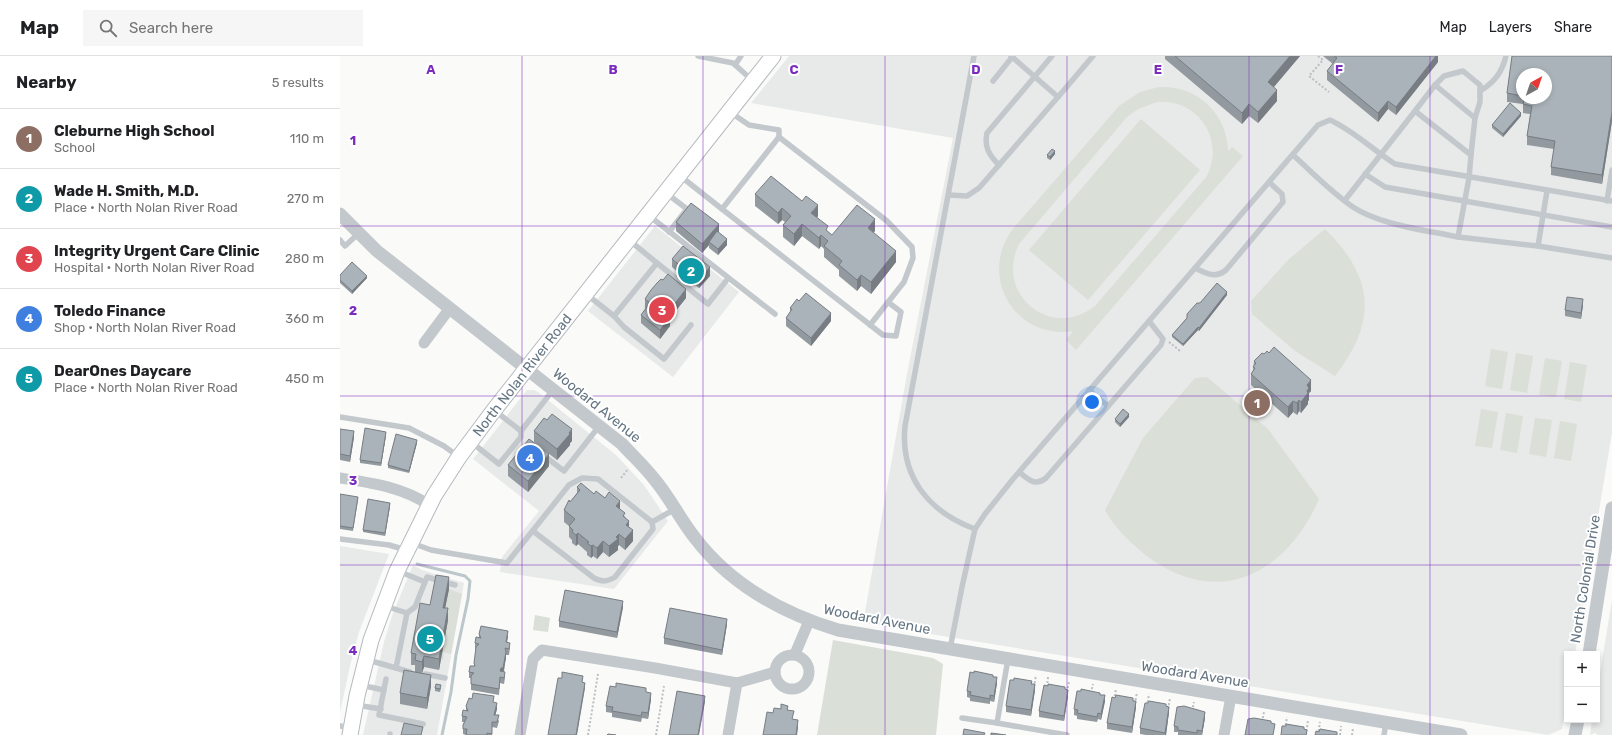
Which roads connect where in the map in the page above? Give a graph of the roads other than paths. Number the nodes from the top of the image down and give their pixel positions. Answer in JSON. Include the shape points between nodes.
{"nodes":[{"id":1,"x":698,"y":56,"type":"edge"},
{"id":2,"x":741,"y":56,"type":"edge"},
{"id":3,"x":772,"y":56,"type":"edge"},
{"id":4,"x":974,"y":56,"type":"edge"},
{"id":5,"x":1012,"y":56,"type":"edge"},
{"id":6,"x":1052,"y":56,"type":"edge"},
{"id":7,"x":1093,"y":56,"type":"edge"},
{"id":8,"x":1506,"y":56,"type":"edge"},
{"id":9,"x":735,"y":65,"type":"junction"},
{"id":10,"x":1035,"y":77,"type":"junction"},
{"id":11,"x":753,"y":81,"type":"junction"},
{"id":12,"x":993,"y":81,"type":"dead end"},
{"id":13,"x":1435,"y":85,"type":"junction"},
{"id":14,"x":1480,"y":91,"type":"junction"},
{"id":15,"x":1058,"y":97,"type":"junction"},
{"id":16,"x":1415,"y":111,"type":"junction"},
{"id":17,"x":729,"y":112,"type":"junction"},
{"id":18,"x":1475,"y":118,"type":"junction"},
{"id":19,"x":779,"y":137,"type":"junction"},
{"id":20,"x":1293,"y":155,"type":"junction"},
{"id":21,"x":1380,"y":155,"type":"junction"},
{"id":22,"x":1470,"y":155,"type":"junction"},
{"id":23,"x":999,"y":165,"type":"junction"},
{"id":24,"x":1612,"y":170,"type":"edge"},
{"id":25,"x":1365,"y":174,"type":"junction"},
{"id":26,"x":679,"y":175,"type":"junction"},
{"id":27,"x":1468,"y":178,"type":"junction"},
{"id":28,"x":1269,"y":182,"type":"junction"},
{"id":29,"x":1547,"y":191,"type":"junction"},
{"id":30,"x":665,"y":192,"type":"junction"},
{"id":31,"x":949,"y":195,"type":"junction"},
{"id":32,"x":1345,"y":200,"type":"junction"},
{"id":33,"x":1464,"y":201,"type":"junction"},
{"id":34,"x":1609,"y":201,"type":"edge"},
{"id":35,"x":722,"y":209,"type":"junction"},
{"id":36,"x":340,"y":214,"type":"edge"},
{"id":37,"x":647,"y":215,"type":"junction"},
{"id":38,"x":1543,"y":216,"type":"junction"},
{"id":39,"x":1612,"y":227,"type":"edge"},
{"id":40,"x":669,"y":232,"type":"junction"},
{"id":41,"x":359,"y":233,"type":"junction"},
{"id":42,"x":1458,"y":238,"type":"junction"},
{"id":43,"x":340,"y":240,"type":"edge"},
{"id":44,"x":628,"y":240,"type":"junction"},
{"id":45,"x":1538,"y":246,"type":"junction"},
{"id":46,"x":1612,"y":258,"type":"edge"},
{"id":47,"x":657,"y":262,"type":"junction"},
{"id":48,"x":1195,"y":268,"type":"junction"},
{"id":49,"x":726,"y":281,"type":"dead end"},
{"id":50,"x":586,"y":294,"type":"junction"},
{"id":51,"x":888,"y":302,"type":"junction"},
{"id":52,"x":450,"y":308,"type":"junction"},
{"id":53,"x":775,"y":314,"type":"dead end"},
{"id":54,"x":614,"y":316,"type":"junction"},
{"id":55,"x":1149,"y":321,"type":"junction"},
{"id":56,"x":691,"y":325,"type":"dead end"},
{"id":57,"x":870,"y":325,"type":"junction"},
{"id":58,"x":424,"y":343,"type":"dead end"},
{"id":59,"x":527,"y":369,"type":"junction"},
{"id":60,"x":554,"y":390,"type":"junction"},
{"id":61,"x":1089,"y":390,"type":"junction"},
{"id":62,"x":1108,"y":406,"type":"junction"},
{"id":63,"x":494,"y":410,"type":"junction"},
{"id":64,"x":340,"y":417,"type":"edge"},
{"id":65,"x":600,"y":425,"type":"junction"},
{"id":66,"x":521,"y":434,"type":"junction"},
{"id":67,"x":470,"y":441,"type":"junction"},
{"id":68,"x":527,"y":442,"type":"edge"},
{"id":69,"x":540,"y":452,"type":"edge"},
{"id":70,"x":459,"y":457,"type":"junction"},
{"id":71,"x":1019,"y":472,"type":"junction"},
{"id":72,"x":340,"y":478,"type":"edge"},
{"id":73,"x":429,"y":505,"type":"junction"},
{"id":74,"x":1612,"y":508,"type":"edge"},
{"id":75,"x":675,"y":509,"type":"junction"},
{"id":76,"x":652,"y":522,"type":"junction"},
{"id":77,"x":975,"y":529,"type":"junction"},
{"id":78,"x":533,"y":531,"type":"junction"},
{"id":79,"x":1610,"y":532,"type":"edge"},
{"id":80,"x":340,"y":539,"type":"edge"},
{"id":81,"x":408,"y":546,"type":"junction"},
{"id":82,"x":397,"y":570,"type":"junction"},
{"id":83,"x":425,"y":582,"type":"junction"},
{"id":84,"x":455,"y":585,"type":"dead end"},
{"id":85,"x":383,"y":605,"type":"junction"},
{"id":86,"x":407,"y":613,"type":"junction"},
{"id":87,"x":809,"y":621,"type":"junction"},
{"id":88,"x":950,"y":649,"type":"junction"},
{"id":89,"x":1590,"y":651,"type":"edge"},
{"id":90,"x":795,"y":654,"type":"junction"},
{"id":91,"x":1008,"y":659,"type":"junction"},
{"id":92,"x":365,"y":660,"type":"junction"},
{"id":93,"x":396,"y":668,"type":"junction"},
{"id":94,"x":775,"y":672,"type":"junction"},
{"id":95,"x":445,"y":678,"type":"dead end"},
{"id":96,"x":386,"y":679,"type":"dead end"},
{"id":97,"x":737,"y":683,"type":"junction"},
{"id":98,"x":360,"y":685,"type":"junction"},
{"id":99,"x":384,"y":690,"type":"junction"},
{"id":100,"x":1231,"y":696,"type":"junction"},
{"id":101,"x":356,"y":705,"type":"junction"},
{"id":102,"x":381,"y":709,"type":"junction"},
{"id":103,"x":962,"y":718,"type":"dead end"},
{"id":104,"x":998,"y":723,"type":"junction"},
{"id":105,"x":1577,"y":723,"type":"edge"},
{"id":106,"x":423,"y":724,"type":"dead end"},
{"id":107,"x":1385,"y":729,"type":"edge"},
{"id":108,"x":347,"y":730,"type":"edge"},
{"id":109,"x":520,"y":735,"type":"edge"},
{"id":110,"x":728,"y":735,"type":"edge"},
{"id":111,"x":1067,"y":735,"type":"edge"},
{"id":112,"x":1224,"y":735,"type":"edge"},
{"id":113,"x":1461,"y":735,"type":"edge"},
{"id":114,"x":1575,"y":735,"type":"edge"}],
"edges":[{"from":1,"to":9,"type":"lane","via":[[725,60]]},
{"from":2,"to":9,"type":"lane"},
{"from":3,"to":11,"type":"main road","name":"North Nolan River Road"},
{"from":4,"to":31,"type":"lane"},
{"from":5,"to":10,"type":"lane"},
{"from":5,"to":12,"type":"lane"},
{"from":6,"to":10,"type":"lane"},
{"from":7,"to":15,"type":"lane"},
{"from":8,"to":14,"type":"lane","via":[[1503,70]]},
{"from":9,"to":11,"type":"lane"},
{"from":10,"to":15,"type":"lane"},
{"from":10,"to":23,"type":"lane","via":[[987,133],[988,151]]},
{"from":11,"to":17,"type":"main road","name":"North Nolan River Road"},
{"from":13,"to":14,"type":"lane","via":[[1444,76],[1463,71],[1480,84]]},
{"from":13,"to":16,"type":"lane"},
{"from":13,"to":18,"type":"lane"},
{"from":14,"to":18,"type":"lane","via":[[1480,102]]},
{"from":15,"to":23,"type":"lane"},
{"from":16,"to":21,"type":"lane"},
{"from":16,"to":22,"type":"lane"},
{"from":17,"to":19,"type":"lane","via":[[749,125],[779,130]]},
{"from":17,"to":26,"type":"main road","name":"North Nolan River Road"},
{"from":18,"to":22,"type":"lane"},
{"from":19,"to":35,"type":"lane"},
{"from":19,"to":51,"type":"lane","via":[[887,221],[912,247],[913,258],[904,282]]},
{"from":20,"to":21,"type":"lane","via":[[1318,125],[1330,120],[1344,126]]},
{"from":20,"to":28,"type":"lane"},
{"from":20,"to":32,"type":"lane"},
{"from":21,"to":25,"type":"lane"},
{"from":21,"to":27,"type":"lane","via":[[1395,164]]},
{"from":22,"to":27,"type":"lane"},
{"from":23,"to":31,"type":"lane","via":[[973,194]]},
{"from":24,"to":34,"type":"lane"},
{"from":25,"to":32,"type":"lane"},
{"from":25,"to":33,"type":"lane","via":[[1385,187]]},
{"from":26,"to":30,"type":"main road","name":"North Nolan River Road"},
{"from":26,"to":35,"type":"lane"},
{"from":27,"to":29,"type":"lane"},
{"from":27,"to":33,"type":"lane"},
{"from":28,"to":48,"type":"lane"},
{"from":28,"to":48,"type":"lane","via":[[1282,194],[1283,202],[1226,270],[1218,275],[1211,275]]},
{"from":29,"to":34,"type":"lane"},
{"from":29,"to":38,"type":"lane"},
{"from":30,"to":37,"type":"main road","name":"North Nolan River Road"},
{"from":30,"to":40,"type":"lane","via":[[687,209]]},
{"from":31,"to":77,"type":"lane","via":[[903,444],[907,463],[927,499],[945,514]]},
{"from":32,"to":42,"type":"lane","via":[[1372,216]]},
{"from":33,"to":38,"type":"lane"},
{"from":33,"to":42,"type":"lane"},
{"from":35,"to":57,"type":"lane"},
{"from":36,"to":41,"type":"street","name":"Woodard Avenue"},
{"from":37,"to":40,"type":"lane"},
{"from":37,"to":44,"type":"main road","name":"North Nolan River Road"},
{"from":38,"to":39,"type":"lane"},
{"from":38,"to":45,"type":"lane"},
{"from":40,"to":53,"type":"lane"},
{"from":41,"to":43,"type":"lane","via":[[346,246]]},
{"from":41,"to":52,"type":"street","name":"Woodard Avenue","via":[[377,251]]},
{"from":42,"to":45,"type":"lane"},
{"from":44,"to":47,"type":"lane"},
{"from":44,"to":50,"type":"main road","name":"North Nolan River Road"},
{"from":45,"to":46,"type":"lane"},
{"from":47,"to":49,"type":"lane","via":[[708,304]]},
{"from":47,"to":54,"type":"lane"},
{"from":48,"to":55,"type":"lane"},
{"from":50,"to":54,"type":"lane"},
{"from":50,"to":59,"type":"main road","name":"North Nolan River Road"},
{"from":51,"to":57,"type":"lane"},
{"from":51,"to":57,"type":"lane","via":[[901,312],[896,336],[883,335]]},
{"from":52,"to":58,"type":"street"},
{"from":52,"to":59,"type":"street","name":"Woodard Avenue"},
{"from":54,"to":56,"type":"lane","via":[[664,359]]},
{"from":55,"to":61,"type":"lane"},
{"from":55,"to":62,"type":"lane","via":[[1163,339],[1162,345]]},
{"from":59,"to":60,"type":"street","name":"Woodard Avenue"},
{"from":59,"to":63,"type":"main road","name":"North Nolan River Road"},
{"from":60,"to":65,"type":"street","name":"Woodard Avenue"},
{"from":60,"to":66,"type":"lane"},
{"from":61,"to":62,"type":"lane"},
{"from":61,"to":71,"type":"lane"},
{"from":62,"to":71,"type":"lane","via":[[1042,482],[1033,482]]},
{"from":63,"to":66,"type":"lane"},
{"from":63,"to":67,"type":"main road","name":"North Nolan River Road"},
{"from":64,"to":70,"type":"lane","via":[[409,428]]},
{"from":65,"to":69,"type":"lane","via":[[564,471]]},
{"from":65,"to":75,"type":"street","name":"Woodard Avenue","via":[[642,464]]},
{"from":66,"to":67,"type":"lane","via":[[499,464]]},
{"from":66,"to":68,"type":"lane"},
{"from":67,"to":70,"type":"main road","name":"North Nolan River Road"},
{"from":70,"to":73,"type":"main road","name":"North Nolan River Road"},
{"from":71,"to":77,"type":"lane"},
{"from":72,"to":73,"type":"street","via":[[397,489],[418,497]]},
{"from":73,"to":81,"type":"main road","name":"North Nolan River Road"},
{"from":74,"to":79,"type":"street","name":"North Colonial Drive"},
{"from":75,"to":76,"type":"lane"},
{"from":75,"to":87,"type":"street","name":"Woodard Avenue","via":[[705,550],[730,575],[762,598]]},
{"from":76,"to":78,"type":"lane","via":[[598,479],[582,478],[569,486]]},
{"from":76,"to":78,"type":"lane","via":[[653,529],[615,577],[608,582],[594,578]]},
{"from":77,"to":88,"type":"lane"},
{"from":78,"to":81,"type":"lane","via":[[505,564]]},
{"from":79,"to":89,"type":"street","name":"North Colonial Drive"},
{"from":80,"to":81,"type":"lane"},
{"from":81,"to":82,"type":"main road","name":"North Nolan River Road"},
{"from":82,"to":83,"type":"lane"},
{"from":82,"to":85,"type":"main road","name":"North Nolan River Road"},
{"from":83,"to":84,"type":"lane","via":[[427,577]]},
{"from":83,"to":86,"type":"lane","via":[[415,607]]},
{"from":85,"to":86,"type":"lane"},
{"from":85,"to":92,"type":"main road","name":"North Nolan River Road"},
{"from":86,"to":93,"type":"lane"},
{"from":87,"to":88,"type":"street","name":"Woodard Avenue","via":[[838,630]]},
{"from":87,"to":90,"type":"street"},
{"from":88,"to":91,"type":"street","name":"Woodard Avenue"},
{"from":90,"to":94,"type":"street","via":[[781,658],[777,662]]},
{"from":90,"to":94,"type":"street","via":[[801,656],[809,667],[810,673],[804,685],[798,688],[785,688],[776,678]]},
{"from":91,"to":100,"type":"street","name":"Woodard Avenue"},
{"from":91,"to":104,"type":"lane"},
{"from":92,"to":93,"type":"lane"},
{"from":92,"to":98,"type":"main road","name":"North Nolan River Road"},
{"from":93,"to":95,"type":"lane"},
{"from":94,"to":97,"type":"street"},
{"from":96,"to":99,"type":"lane"},
{"from":97,"to":109,"type":"street","via":[[542,650],[533,659]]},
{"from":97,"to":110,"type":"street"},
{"from":98,"to":99,"type":"lane"},
{"from":98,"to":101,"type":"main road","name":"North Nolan River Road"},
{"from":99,"to":102,"type":"lane"},
{"from":100,"to":107,"type":"street","name":"Woodard Avenue","via":[[1310,709]]},
{"from":100,"to":112,"type":"street"},
{"from":101,"to":102,"type":"lane"},
{"from":101,"to":108,"type":"main road","name":"North Nolan River Road"},
{"from":102,"to":106,"type":"lane","via":[[380,715]]},
{"from":103,"to":104,"type":"lane"},
{"from":104,"to":111,"type":"lane"},
{"from":105,"to":114,"type":"street"},
{"from":107,"to":113,"type":"street","name":"Woodard Avenue"}]}
